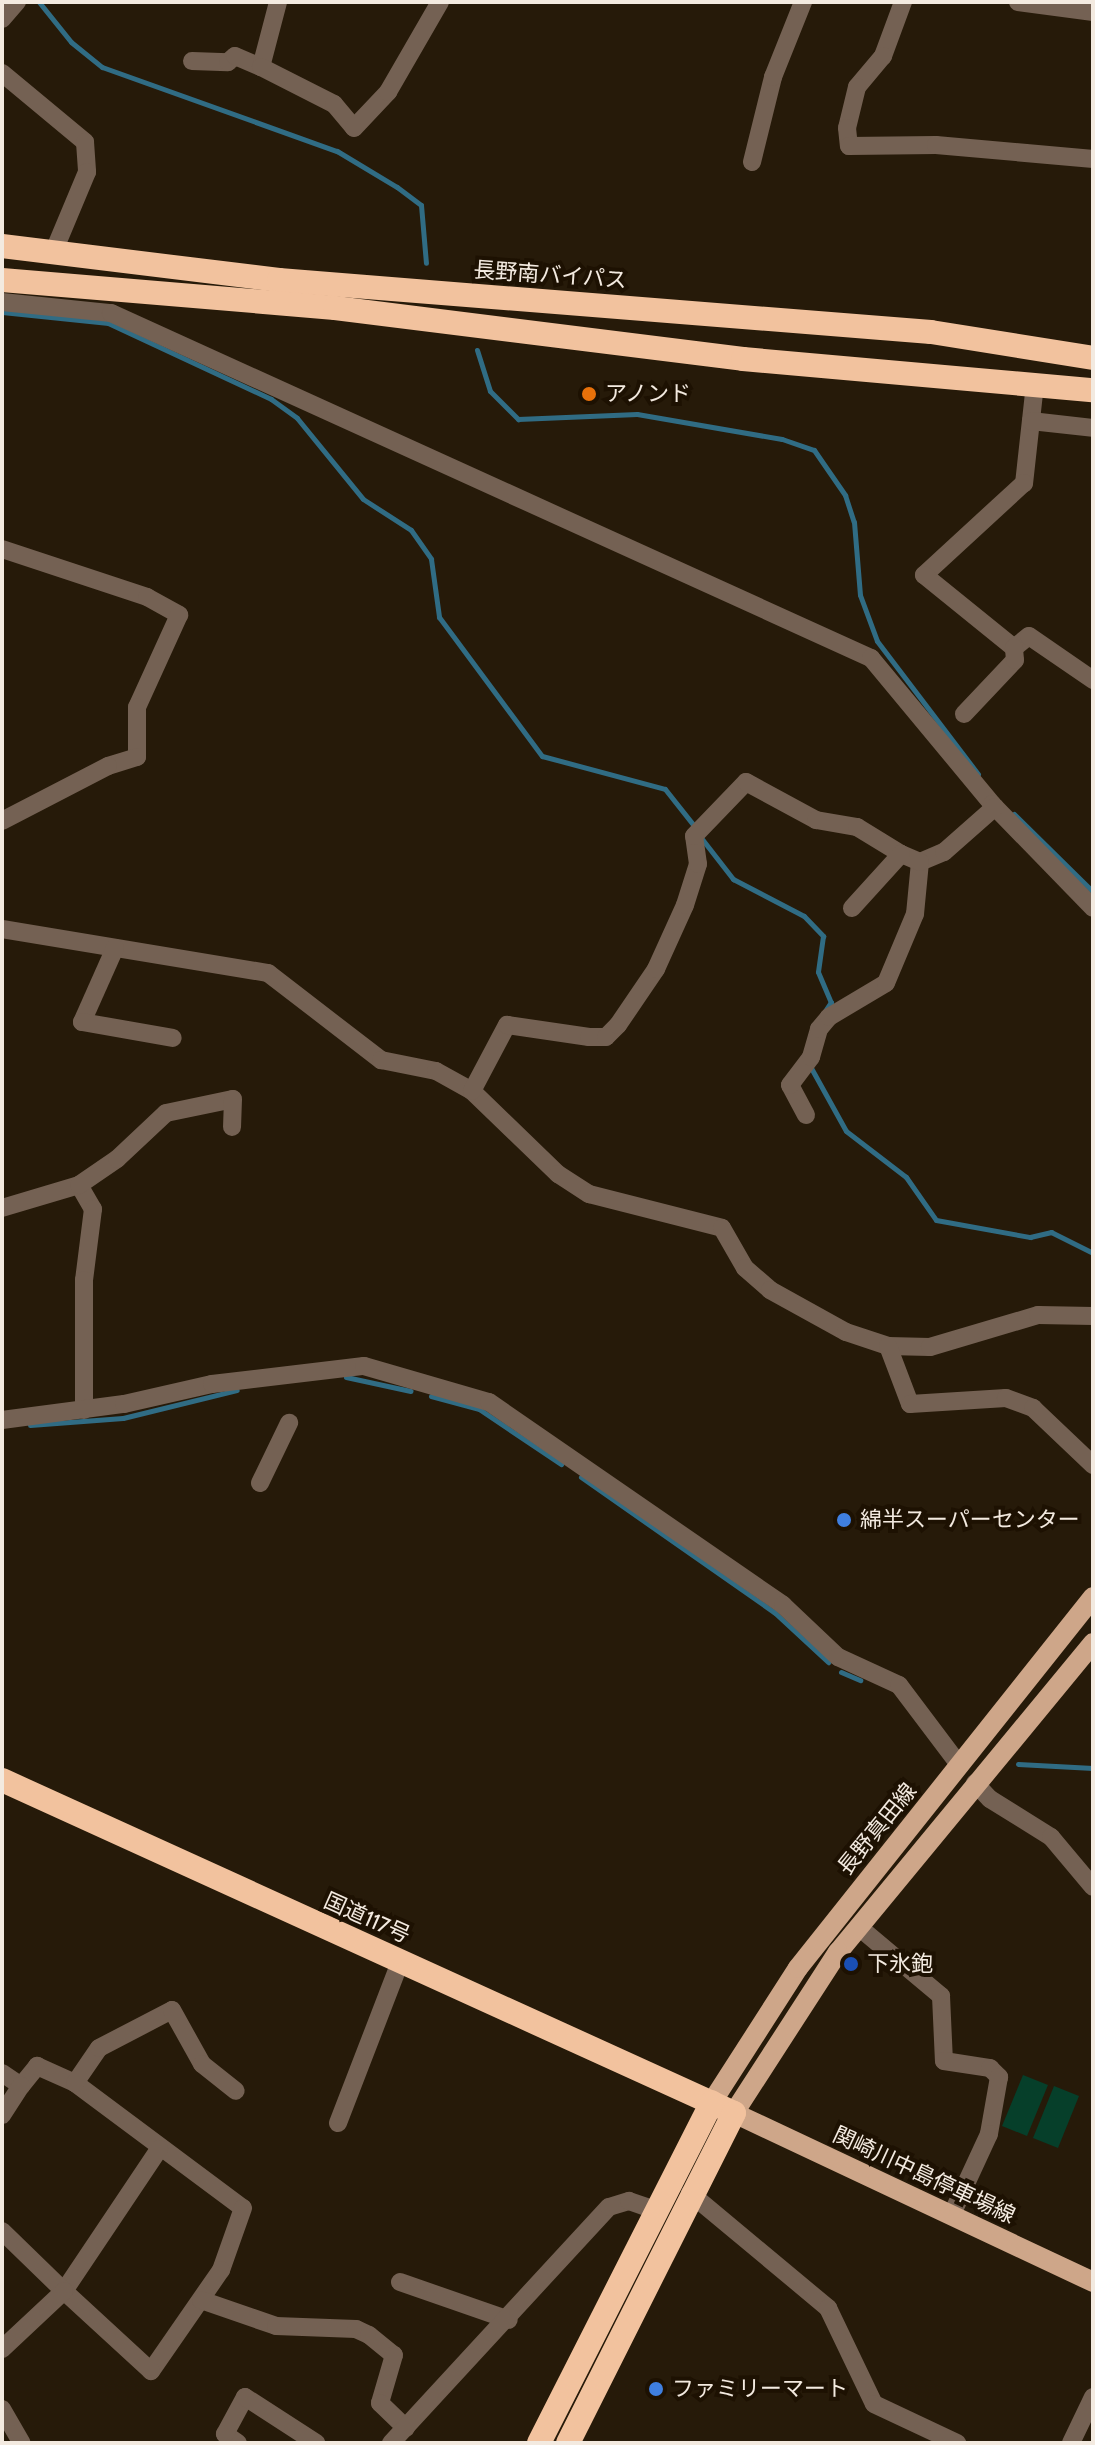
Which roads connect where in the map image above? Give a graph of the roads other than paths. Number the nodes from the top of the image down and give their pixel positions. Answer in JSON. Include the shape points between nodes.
{"nodes":[{"id":1,"x":17,"y":2,"type":"edge"},
{"id":2,"x":278,"y":2,"type":"edge"},
{"id":3,"x":440,"y":2,"type":"edge"},
{"id":4,"x":803,"y":2,"type":"edge"},
{"id":5,"x":903,"y":2,"type":"edge"},
{"id":6,"x":1018,"y":2,"type":"edge"},
{"id":7,"x":1093,"y":12,"type":"edge"},
{"id":8,"x":2,"y":19,"type":"edge"},
{"id":9,"x":192,"y":61,"type":"dead end"},
{"id":10,"x":261,"y":67,"type":"junction"},
{"id":11,"x":2,"y":73,"type":"edge"},
{"id":12,"x":1093,"y":159,"type":"edge"},
{"id":13,"x":752,"y":162,"type":"dead end"},
{"id":14,"x":2,"y":246,"type":"edge"},
{"id":15,"x":54,"y":251,"type":"junction"},
{"id":16,"x":2,"y":280,"type":"edge"},
{"id":17,"x":2,"y":302,"type":"edge"},
{"id":18,"x":1093,"y":358,"type":"edge"},
{"id":19,"x":1035,"y":384,"type":"junction"},
{"id":20,"x":1093,"y":390,"type":"edge"},
{"id":21,"x":1031,"y":421,"type":"junction"},
{"id":22,"x":1093,"y":428,"type":"edge"},
{"id":23,"x":2,"y":549,"type":"edge"},
{"id":24,"x":1014,"y":648,"type":"junction"},
{"id":25,"x":1093,"y":680,"type":"edge"},
{"id":26,"x":964,"y":714,"type":"dead end"},
{"id":27,"x":995,"y":807,"type":"junction"},
{"id":28,"x":2,"y":821,"type":"edge"},
{"id":29,"x":901,"y":854,"type":"junction"},
{"id":30,"x":920,"y":862,"type":"junction"},
{"id":31,"x":852,"y":908,"type":"dead end"},
{"id":32,"x":1093,"y":908,"type":"edge"},
{"id":33,"x":2,"y":929,"type":"edge"},
{"id":34,"x":115,"y":948,"type":"junction"},
{"id":35,"x":173,"y":1038,"type":"dead end"},
{"id":36,"x":472,"y":1091,"type":"junction"},
{"id":37,"x":806,"y":1115,"type":"dead end"},
{"id":38,"x":232,"y":1127,"type":"dead end"},
{"id":39,"x":79,"y":1185,"type":"junction"},
{"id":40,"x":2,"y":1208,"type":"edge"},
{"id":41,"x":1093,"y":1316,"type":"edge"},
{"id":42,"x":888,"y":1346,"type":"junction"},
{"id":43,"x":84,"y":1410,"type":"junction"},
{"id":44,"x":2,"y":1420,"type":"edge"},
{"id":45,"x":289,"y":1423,"type":"dead end"},
{"id":46,"x":1093,"y":1465,"type":"edge"},
{"id":47,"x":260,"y":1483,"type":"dead end"},
{"id":48,"x":1093,"y":1597,"type":"edge"},
{"id":49,"x":1093,"y":1643,"type":"edge"},
{"id":50,"x":960,"y":1766,"type":"junction"},
{"id":51,"x":2,"y":1780,"type":"edge"},
{"id":52,"x":975,"y":1783,"type":"junction"},
{"id":53,"x":1093,"y":1887,"type":"edge"},
{"id":54,"x":860,"y":1928,"type":"junction"},
{"id":55,"x":400,"y":1962,"type":"junction"},
{"id":56,"x":2,"y":2073,"type":"edge"},
{"id":57,"x":75,"y":2083,"type":"junction"},
{"id":58,"x":21,"y":2086,"type":"junction"},
{"id":59,"x":236,"y":2091,"type":"dead end"},
{"id":60,"x":712,"y":2102,"type":"junction"},
{"id":61,"x":734,"y":2113,"type":"junction"},
{"id":62,"x":2,"y":2115,"type":"edge"},
{"id":63,"x":338,"y":2123,"type":"dead end"},
{"id":64,"x":159,"y":2149,"type":"junction"},
{"id":65,"x":690,"y":2193,"type":"junction"},
{"id":66,"x":655,"y":2210,"type":"junction"},
{"id":67,"x":952,"y":2214,"type":"junction"},
{"id":68,"x":2,"y":2231,"type":"edge"},
{"id":69,"x":400,"y":2282,"type":"dead end"},
{"id":70,"x":1093,"y":2282,"type":"edge"},
{"id":71,"x":64,"y":2291,"type":"junction"},
{"id":72,"x":201,"y":2300,"type":"junction"},
{"id":73,"x":509,"y":2320,"type":"junction"},
{"id":74,"x":2,"y":2349,"type":"edge"},
{"id":75,"x":1093,"y":2397,"type":"edge"},
{"id":76,"x":2,"y":2409,"type":"edge"},
{"id":77,"x":406,"y":2428,"type":"junction"},
{"id":78,"x":22,"y":2443,"type":"edge"},
{"id":79,"x":238,"y":2443,"type":"edge"},
{"id":80,"x":316,"y":2443,"type":"edge"},
{"id":81,"x":391,"y":2443,"type":"edge"},
{"id":82,"x":539,"y":2443,"type":"edge"},
{"id":83,"x":568,"y":2443,"type":"edge"},
{"id":84,"x":957,"y":2443,"type":"edge"},
{"id":85,"x":1071,"y":2443,"type":"edge"}],
"edges":[{"from":1,"to":8,"type":"street"},
{"from":2,"to":10,"type":"street"},
{"from":3,"to":10,"type":"street","via":[[388,92],[354,128],[334,104]]},
{"from":4,"to":13,"type":"street","via":[[773,77]]},
{"from":5,"to":12,"type":"street","via":[[883,56],[857,87],[847,128],[849,146],[936,145]]},
{"from":6,"to":7,"type":"street"},
{"from":9,"to":10,"type":"street","via":[[228,62],[235,56]]},
{"from":11,"to":15,"type":"street","via":[[85,142],[87,172]]},
{"from":14,"to":15,"type":"highway","name":"長野南バイパス"},
{"from":15,"to":18,"type":"highway","name":"長野南バイパス","via":[[279,280],[931,332]]},
{"from":16,"to":19,"type":"highway","via":[[335,308],[743,359]]},
{"from":17,"to":27,"type":"street","via":[[111,313],[871,658]]},
{"from":19,"to":20,"type":"highway"},
{"from":19,"to":21,"type":"street"},
{"from":21,"to":22,"type":"street"},
{"from":21,"to":24,"type":"street","via":[[1024,483],[924,575]]},
{"from":23,"to":28,"type":"street","via":[[147,597],[179,615],[137,707],[137,757],[108,766]]},
{"from":24,"to":25,"type":"street","via":[[1029,636]]},
{"from":24,"to":26,"type":"street","via":[[1015,660]]},
{"from":27,"to":30,"type":"street","via":[[944,852]]},
{"from":27,"to":32,"type":"street"},
{"from":29,"to":30,"type":"street"},
{"from":29,"to":31,"type":"street"},
{"from":29,"to":36,"type":"street","via":[[857,827],[816,820],[746,782],[694,836],[698,864],[685,905],[656,969],[618,1025],[606,1037],[589,1037],[507,1025]]},
{"from":30,"to":37,"type":"street","via":[[915,914],[886,983],[829,1017],[811,1057],[790,1085]]},
{"from":33,"to":34,"type":"street"},
{"from":34,"to":35,"type":"street","via":[[82,1022]]},
{"from":34,"to":36,"type":"street","via":[[268,973],[381,1060],[436,1071]]},
{"from":36,"to":42,"type":"street","via":[[558,1174],[589,1194],[722,1228],[745,1268],[770,1290],[846,1332]]},
{"from":38,"to":39,"type":"street","via":[[233,1099],[166,1113],[117,1159]]},
{"from":39,"to":40,"type":"street"},
{"from":39,"to":43,"type":"street","via":[[93,1209],[84,1292]]},
{"from":41,"to":42,"type":"street","via":[[1038,1315],[930,1347]]},
{"from":42,"to":46,"type":"street","via":[[910,1404],[1006,1398],[1033,1408]]},
{"from":43,"to":44,"type":"street"},
{"from":43,"to":50,"type":"street","via":[[212,1384],[364,1366],[489,1402],[783,1605],[838,1657],[899,1685]]},
{"from":45,"to":47,"type":"street"},
{"from":48,"to":50,"type":"main road","name":"長野真田線"},
{"from":49,"to":52,"type":"main road"},
{"from":50,"to":60,"type":"main road","name":"長野真田線","via":[[798,1968]]},
{"from":51,"to":55,"type":"highway","name":"国道117号"},
{"from":52,"to":53,"type":"street","via":[[990,1799],[1051,1837]]},
{"from":52,"to":54,"type":"main road"},
{"from":54,"to":61,"type":"main road","via":[[829,1965]]},
{"from":54,"to":67,"type":"street","via":[[941,1996],[944,2061],[990,2068],[999,2077],[989,2134]]},
{"from":55,"to":60,"type":"highway","name":"国道117号"},
{"from":55,"to":63,"type":"street"},
{"from":56,"to":58,"type":"street"},
{"from":57,"to":58,"type":"street","via":[[37,2066]]},
{"from":57,"to":59,"type":"street","via":[[99,2048],[172,2010],[202,2064]]},
{"from":57,"to":64,"type":"street"},
{"from":58,"to":62,"type":"street"},
{"from":60,"to":61,"type":"highway","name":"国道117号"},
{"from":60,"to":66,"type":"highway"},
{"from":61,"to":65,"type":"highway"},
{"from":61,"to":67,"type":"main road","name":"関崎川中島停車場線"},
{"from":64,"to":71,"type":"street"},
{"from":64,"to":72,"type":"street","via":[[243,2208],[221,2270]]},
{"from":65,"to":83,"type":"highway"},
{"from":65,"to":84,"type":"street","via":[[828,2308],[874,2404]]},
{"from":66,"to":73,"type":"street","via":[[629,2201],[609,2207]]},
{"from":66,"to":82,"type":"highway"},
{"from":67,"to":70,"type":"main road","name":"関崎川中島停車場線"},
{"from":68,"to":71,"type":"street"},
{"from":69,"to":73,"type":"street"},
{"from":71,"to":72,"type":"street","via":[[151,2371]]},
{"from":71,"to":74,"type":"street"},
{"from":72,"to":77,"type":"street","via":[[276,2326],[356,2329],[369,2335],[394,2355],[380,2403]]},
{"from":73,"to":77,"type":"street"},
{"from":75,"to":85,"type":"street"},
{"from":76,"to":78,"type":"street"},
{"from":77,"to":81,"type":"street"},
{"from":79,"to":80,"type":"street","via":[[225,2434],[245,2397]]}]}
